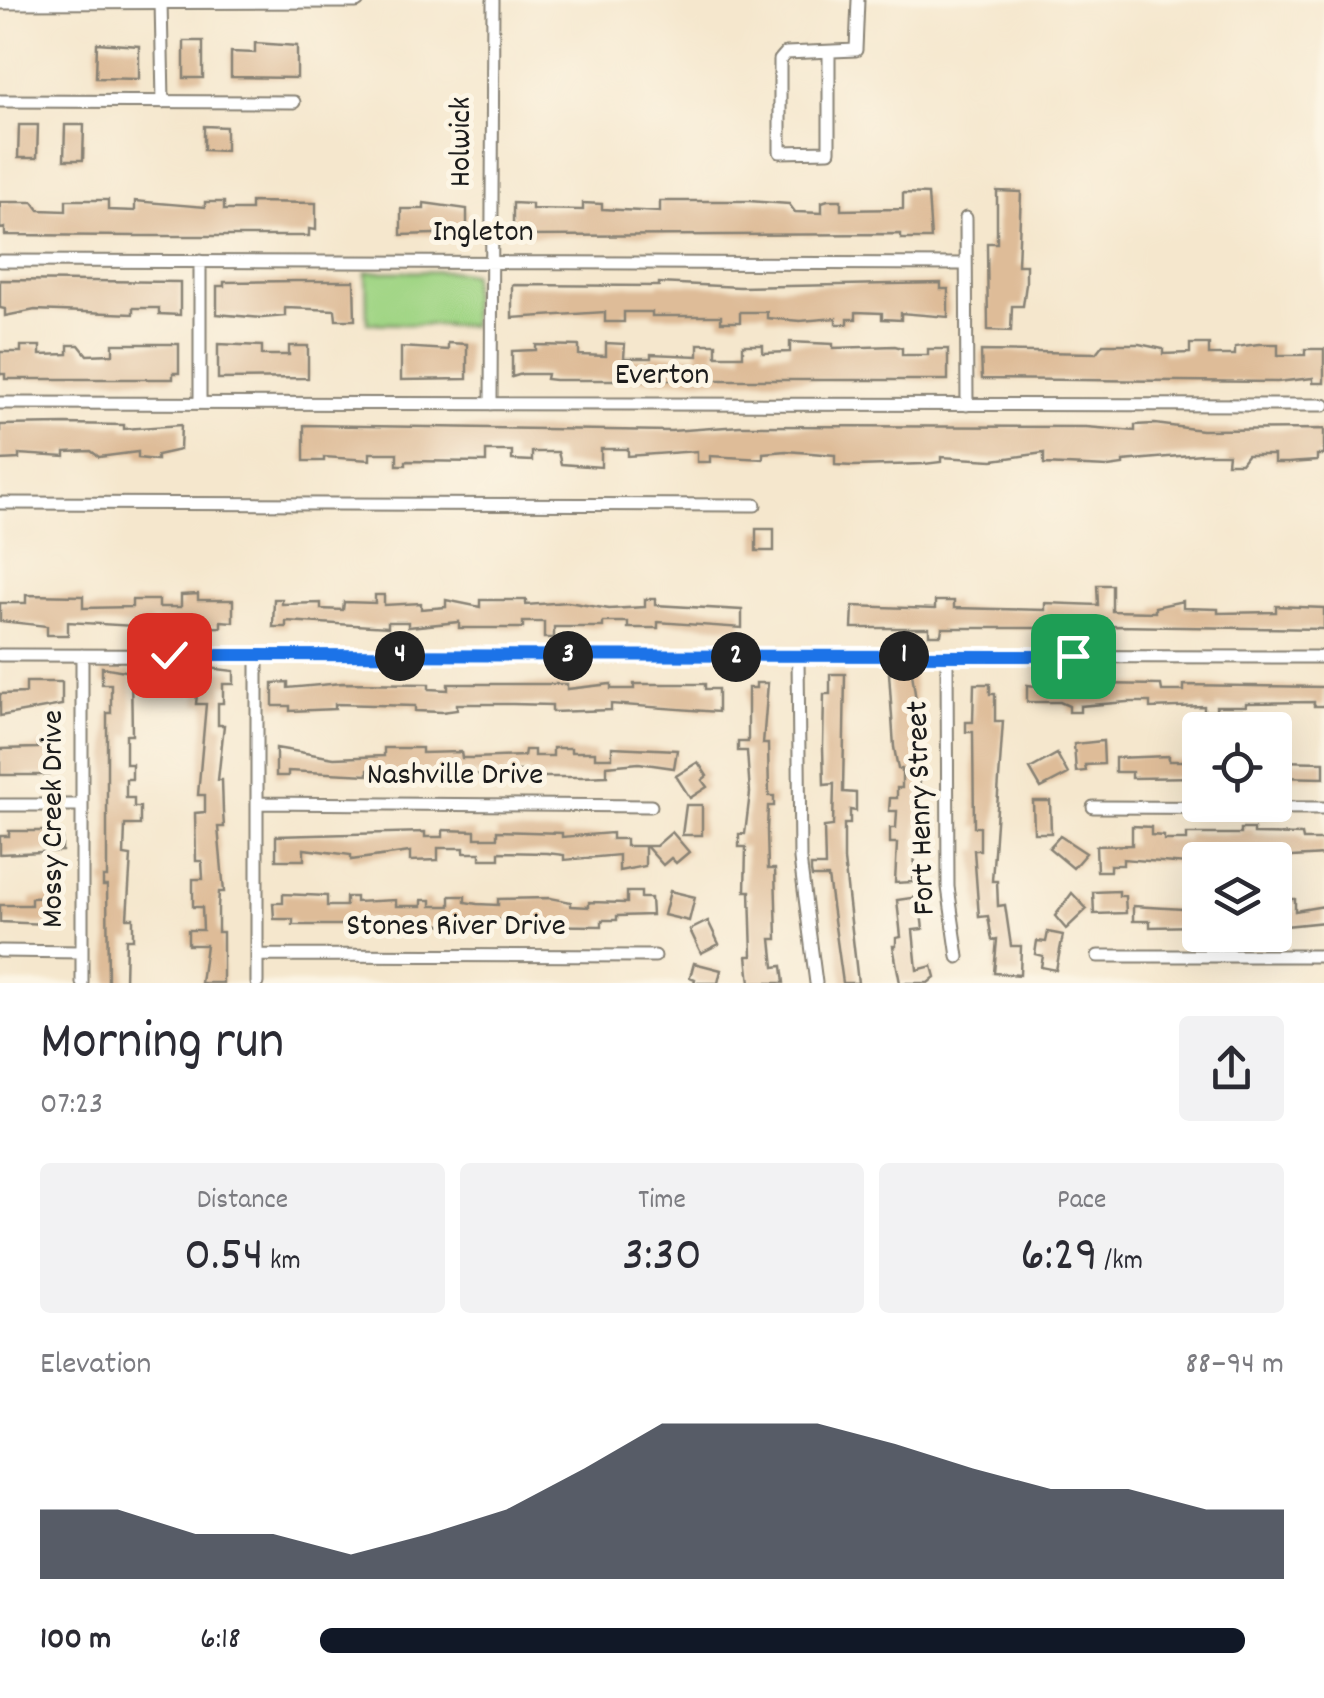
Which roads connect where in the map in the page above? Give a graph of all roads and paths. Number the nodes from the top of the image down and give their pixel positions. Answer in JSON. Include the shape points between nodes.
{"nodes":[{"id":1,"x":160,"y":0,"type":"edge"},
{"id":2,"x":249,"y":0,"type":"edge"},
{"id":3,"x":356,"y":0,"type":"edge"},
{"id":4,"x":494,"y":0,"type":"edge"},
{"id":5,"x":858,"y":0,"type":"edge"},
{"id":6,"x":0,"y":1,"type":"edge"},
{"id":7,"x":829,"y":54,"type":"junction"},
{"id":8,"x":0,"y":102,"type":"edge"},
{"id":9,"x":163,"y":102,"type":"junction"},
{"id":10,"x":294,"y":102,"type":"dead end"},
{"id":11,"x":966,"y":218,"type":"dead end"},
{"id":12,"x":0,"y":261,"type":"edge"},
{"id":13,"x":200,"y":261,"type":"junction"},
{"id":14,"x":491,"y":262,"type":"junction"},
{"id":15,"x":966,"y":264,"type":"junction"},
{"id":16,"x":0,"y":403,"type":"edge"},
{"id":17,"x":200,"y":403,"type":"junction"},
{"id":18,"x":491,"y":404,"type":"junction"},
{"id":19,"x":967,"y":405,"type":"junction"},
{"id":20,"x":1324,"y":406,"type":"edge"},
{"id":21,"x":0,"y":503,"type":"edge"},
{"id":22,"x":755,"y":505,"type":"dead end"},
{"id":23,"x":0,"y":655,"type":"edge"},
{"id":24,"x":82,"y":655,"type":"junction"},
{"id":25,"x":257,"y":655,"type":"junction"},
{"id":26,"x":947,"y":656,"type":"junction"},
{"id":27,"x":798,"y":657,"type":"junction"},
{"id":28,"x":1324,"y":657,"type":"edge"},
{"id":29,"x":258,"y":803,"type":"junction"},
{"id":30,"x":0,"y":805,"type":"edge"},
{"id":31,"x":82,"y":805,"type":"junction"},
{"id":32,"x":651,"y":806,"type":"dead end"},
{"id":33,"x":1094,"y":807,"type":"dead end"},
{"id":34,"x":1324,"y":808,"type":"edge"},
{"id":35,"x":0,"y":952,"type":"edge"},
{"id":36,"x":82,"y":952,"type":"junction"},
{"id":37,"x":258,"y":955,"type":"junction"},
{"id":38,"x":656,"y":956,"type":"dead end"},
{"id":39,"x":1098,"y":956,"type":"dead end"},
{"id":40,"x":1324,"y":956,"type":"edge"},
{"id":41,"x":958,"y":958,"type":"dead end"},
{"id":42,"x":82,"y":983,"type":"edge"},
{"id":43,"x":257,"y":983,"type":"edge"},
{"id":44,"x":816,"y":983,"type":"edge"}],
"edges":[{"from":1,"to":2,"type":"main road"},
{"from":1,"to":6,"type":"main road"},
{"from":1,"to":9,"type":"street"},
{"from":2,"to":3,"type":"main road"},
{"from":4,"to":14,"type":"street","name":"Holwick"},
{"from":5,"to":7,"type":"street","via":[[860,45]]},
{"from":7,"to":7,"type":"street","via":[[786,53],[780,60],[780,152],[828,151]]},
{"from":8,"to":9,"type":"street"},
{"from":9,"to":10,"type":"street"},
{"from":11,"to":15,"type":"street"},
{"from":12,"to":13,"type":"street","name":"Ingleton"},
{"from":13,"to":14,"type":"street","name":"Ingleton"},
{"from":13,"to":17,"type":"street"},
{"from":14,"to":15,"type":"street","name":"Ingleton"},
{"from":14,"to":18,"type":"street","name":"Holwick"},
{"from":15,"to":19,"type":"street"},
{"from":16,"to":17,"type":"street","name":"Everton"},
{"from":17,"to":18,"type":"street","name":"Everton"},
{"from":18,"to":19,"type":"street","name":"Everton"},
{"from":19,"to":20,"type":"street","name":"Everton"},
{"from":21,"to":22,"type":"street"},
{"from":23,"to":24,"type":"street"},
{"from":24,"to":25,"type":"street"},
{"from":24,"to":31,"type":"street","name":"Mossy Creek Drive"},
{"from":25,"to":27,"type":"street"},
{"from":25,"to":29,"type":"street"},
{"from":26,"to":27,"type":"street"},
{"from":26,"to":28,"type":"street"},
{"from":26,"to":41,"type":"street","name":"Fort Henry Street","via":[[948,887]]},
{"from":27,"to":44,"type":"street","via":[[800,860]]},
{"from":29,"to":32,"type":"street","name":"Nashville Drive"},
{"from":29,"to":37,"type":"street"},
{"from":30,"to":31,"type":"street"},
{"from":31,"to":36,"type":"street","name":"Mossy Creek Drive"},
{"from":33,"to":34,"type":"street"},
{"from":35,"to":36,"type":"street"},
{"from":36,"to":42,"type":"street","name":"Mossy Creek Drive"},
{"from":37,"to":38,"type":"street","name":"Stones River Drive"},
{"from":37,"to":43,"type":"street"},
{"from":39,"to":40,"type":"street"}]}
